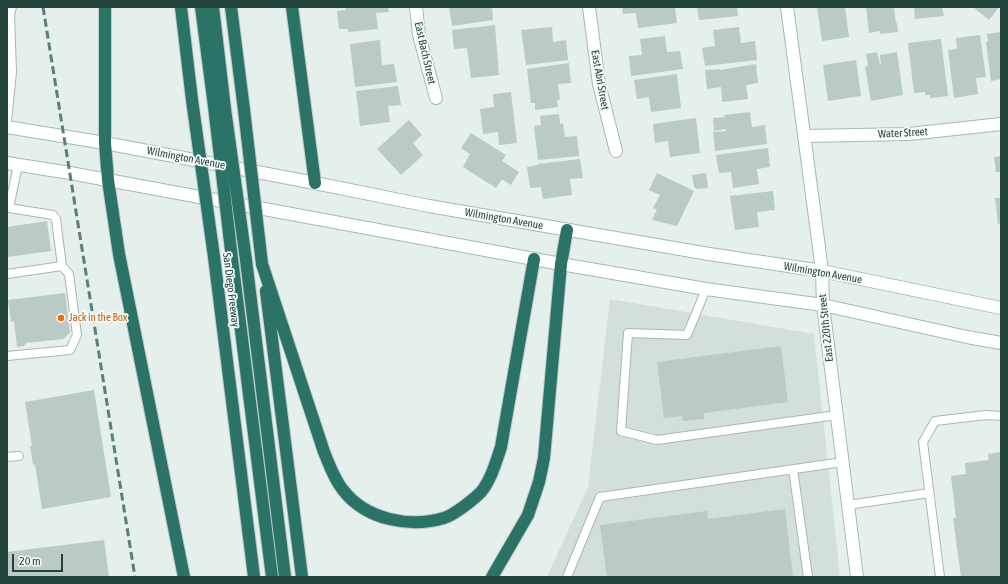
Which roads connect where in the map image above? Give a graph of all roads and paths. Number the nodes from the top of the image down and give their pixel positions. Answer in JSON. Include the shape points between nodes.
{"nodes":[{"id":1,"x":12,"y":7,"type":"edge"},
{"id":2,"x":105,"y":7,"type":"edge"},
{"id":3,"x":181,"y":7,"type":"edge"},
{"id":4,"x":201,"y":7,"type":"edge"},
{"id":5,"x":212,"y":7,"type":"edge"},
{"id":6,"x":231,"y":7,"type":"edge"},
{"id":7,"x":292,"y":7,"type":"edge"},
{"id":8,"x":416,"y":7,"type":"edge"},
{"id":9,"x":589,"y":7,"type":"edge"},
{"id":10,"x":787,"y":7,"type":"edge"},
{"id":11,"x":436,"y":98,"type":"dead end"},
{"id":12,"x":219,"y":107,"type":"junction"},
{"id":13,"x":7,"y":120,"type":"edge"},
{"id":14,"x":1001,"y":124,"type":"edge"},
{"id":15,"x":7,"y":128,"type":"edge"},
{"id":16,"x":805,"y":136,"type":"junction"},
{"id":17,"x":105,"y":143,"type":"junction"},
{"id":18,"x":616,"y":152,"type":"dead end"},
{"id":19,"x":12,"y":164,"type":"edge"},
{"id":20,"x":108,"y":180,"type":"junction"},
{"id":21,"x":315,"y":183,"type":"junction"},
{"id":22,"x":8,"y":208,"type":"edge"},
{"id":23,"x":567,"y":230,"type":"junction"},
{"id":24,"x":534,"y":259,"type":"junction"},
{"id":25,"x":262,"y":264,"type":"junction"},
{"id":26,"x":560,"y":264,"type":"junction"},
{"id":27,"x":62,"y":266,"type":"junction"},
{"id":28,"x":822,"y":271,"type":"junction"},
{"id":29,"x":7,"y":274,"type":"edge"},
{"id":30,"x":706,"y":288,"type":"junction"},
{"id":31,"x":822,"y":305,"type":"junction"},
{"id":32,"x":1001,"y":308,"type":"edge"},
{"id":33,"x":1001,"y":342,"type":"edge"},
{"id":34,"x":7,"y":356,"type":"edge"},
{"id":35,"x":837,"y":415,"type":"junction"},
{"id":36,"x":1001,"y":416,"type":"edge"},
{"id":37,"x":19,"y":456,"type":"dead end"},
{"id":38,"x":7,"y":458,"type":"edge"},
{"id":39,"x":843,"y":462,"type":"junction"},
{"id":40,"x":793,"y":469,"type":"junction"},
{"id":41,"x":929,"y":493,"type":"junction"},
{"id":42,"x":848,"y":504,"type":"junction"},
{"id":43,"x":184,"y":577,"type":"edge"},
{"id":44,"x":254,"y":577,"type":"edge"},
{"id":45,"x":272,"y":577,"type":"edge"},
{"id":46,"x":285,"y":577,"type":"edge"},
{"id":47,"x":302,"y":577,"type":"edge"},
{"id":48,"x":492,"y":577,"type":"edge"},
{"id":49,"x":567,"y":577,"type":"edge"},
{"id":50,"x":808,"y":577,"type":"edge"},
{"id":51,"x":857,"y":577,"type":"edge"},
{"id":52,"x":940,"y":577,"type":"edge"}],
"edges":[{"from":1,"to":13,"type":"lane","via":[[12,72]]},
{"from":2,"to":17,"type":"highway"},
{"from":3,"to":44,"type":"highway","name":"San Diego Freeway","bridge":true},
{"from":4,"to":12,"type":"highway"},
{"from":5,"to":12,"type":"highway"},
{"from":6,"to":25,"type":"highway","bridge":true},
{"from":7,"to":21,"type":"highway"},
{"from":8,"to":11,"type":"main road","name":"East Bach Street","via":[[419,36]]},
{"from":9,"to":18,"type":"main road","name":"East Abri Street","via":[[599,84]]},
{"from":10,"to":16,"type":"main road","name":"East 220th Street"},
{"from":12,"to":45,"type":"highway","bridge":true,"via":[[232,259]]},
{"from":12,"to":46,"type":"highway","bridge":true,"via":[[246,260]]},
{"from":14,"to":16,"type":"main road","name":"Water Street","via":[[909,134]]},
{"from":15,"to":17,"type":"main road","name":"Wilmington Avenue"},
{"from":16,"to":28,"type":"main road","name":"East 220th Street"},
{"from":17,"to":20,"type":"highway"},
{"from":17,"to":21,"type":"main road","name":"Wilmington Avenue"},
{"from":19,"to":20,"type":"main road"},
{"from":19,"to":22,"type":"lane"},
{"from":20,"to":24,"type":"main road"},
{"from":20,"to":43,"type":"highway","via":[[119,254]]},
{"from":21,"to":23,"type":"main road","name":"Wilmington Avenue"},
{"from":22,"to":27,"type":"lane","via":[[53,215],[56,219]]},
{"from":23,"to":26,"type":"highway"},
{"from":23,"to":28,"type":"main road","name":"Wilmington Avenue"},
{"from":24,"to":25,"type":"highway","via":[[500,447],[492,473],[482,491],[462,507],[445,518],[428,522],[384,518],[371,512],[344,492],[324,452]]},
{"from":24,"to":26,"type":"main road"},
{"from":25,"to":47,"type":"highway"},
{"from":26,"to":30,"type":"main road"},
{"from":26,"to":48,"type":"highway","via":[[544,458],[539,482],[528,515]]},
{"from":27,"to":29,"type":"lane"},
{"from":27,"to":34,"type":"lane","via":[[68,274],[77,336],[70,350]]},
{"from":28,"to":31,"type":"main road","name":"East 220th Street"},
{"from":28,"to":32,"type":"main road","name":"Wilmington Avenue"},
{"from":30,"to":31,"type":"main road"},
{"from":30,"to":35,"type":"lane","via":[[687,335],[628,333],[621,431],[657,440]]},
{"from":31,"to":33,"type":"main road","via":[[966,337]]},
{"from":31,"to":35,"type":"main road","name":"East 220th Street"},
{"from":35,"to":39,"type":"main road","name":"East 220th Street"},
{"from":36,"to":41,"type":"lane","via":[[986,415],[935,421],[923,442]]},
{"from":37,"to":38,"type":"lane"},
{"from":39,"to":40,"type":"lane"},
{"from":39,"to":42,"type":"main road","name":"East 220th Street"},
{"from":40,"to":49,"type":"lane","via":[[600,497]]},
{"from":40,"to":50,"type":"lane"},
{"from":41,"to":42,"type":"lane"},
{"from":41,"to":52,"type":"lane"},
{"from":42,"to":51,"type":"main road","name":"East 220th Street"}]}
